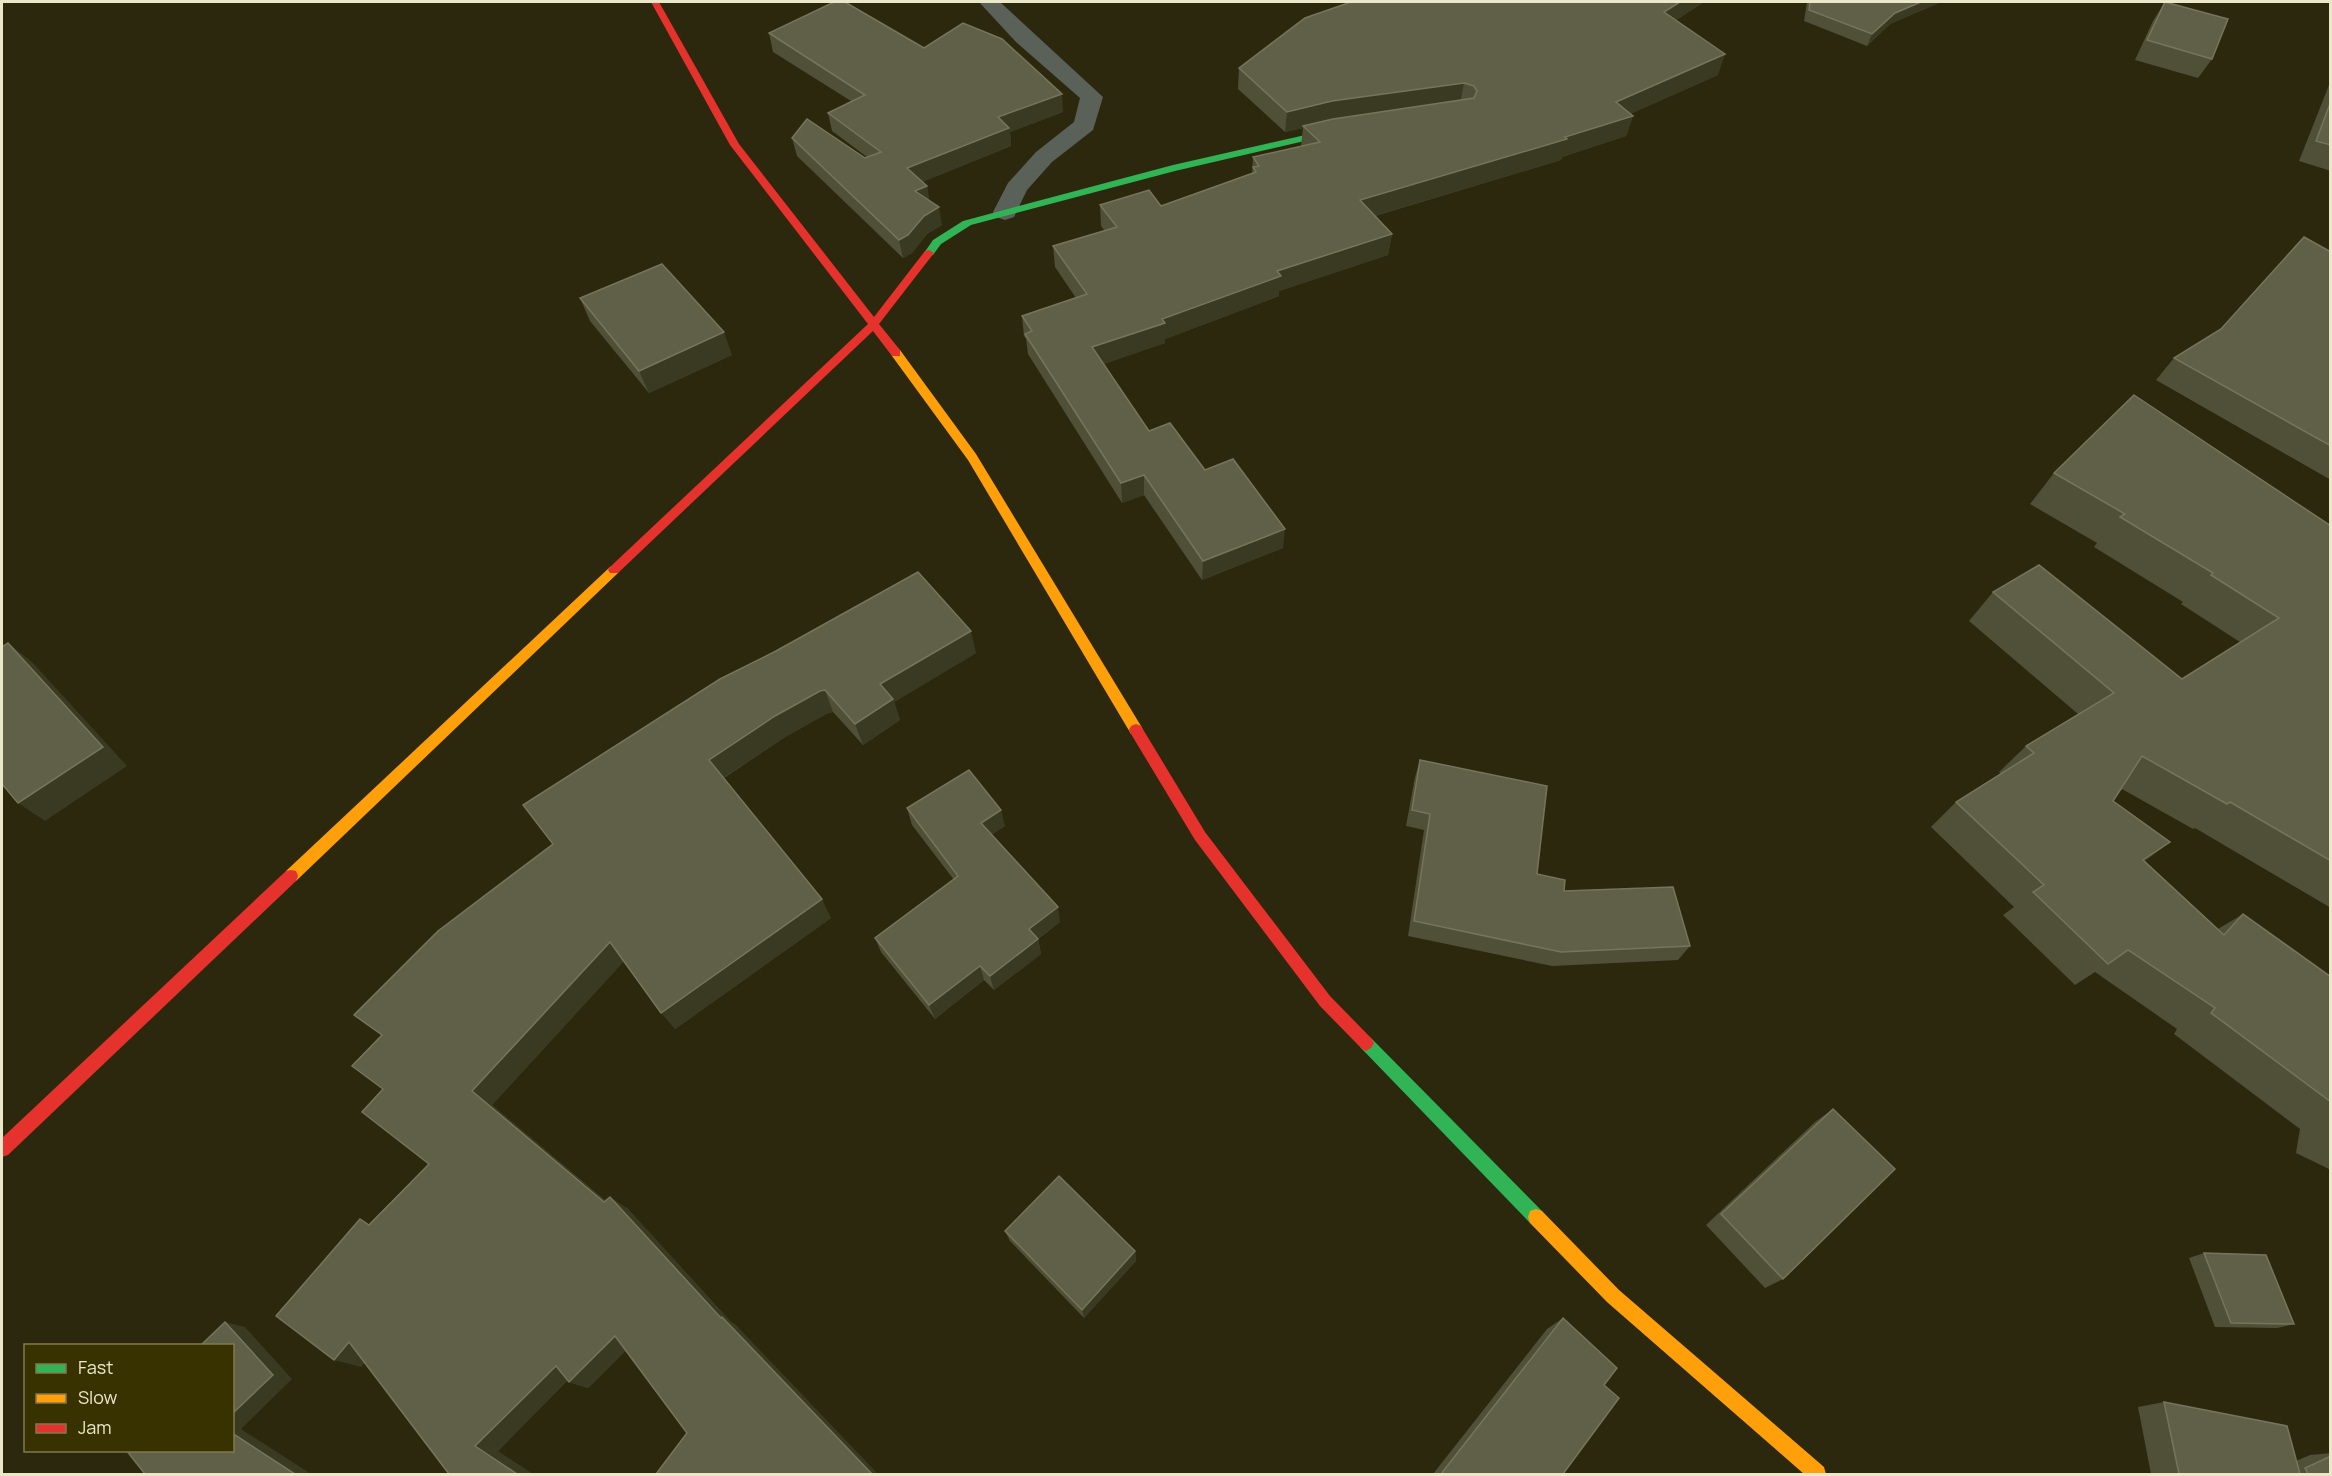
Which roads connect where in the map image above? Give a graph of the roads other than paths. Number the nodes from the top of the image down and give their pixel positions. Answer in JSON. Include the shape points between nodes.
{"nodes":[{"id":1,"x":655,"y":2,"type":"edge"},
{"id":2,"x":989,"y":2,"type":"edge"},
{"id":3,"x":1360,"y":127,"type":"edge"},
{"id":4,"x":1005,"y":212,"type":"junction"},
{"id":5,"x":873,"y":325,"type":"junction"},
{"id":6,"x":2,"y":1149,"type":"edge"},
{"id":7,"x":1817,"y":1474,"type":"edge"}],
"edges":[{"from":1,"to":5,"type":"street","via":[[735,145]]},
{"from":2,"to":4,"type":"street","via":[[1092,97],[1085,125],[1044,157],[1017,188]]},
{"from":3,"to":4,"type":"street","via":[[1173,168]]},
{"from":4,"to":5,"type":"street","via":[[967,223],[937,242]]},
{"from":5,"to":6,"type":"street"},
{"from":5,"to":7,"type":"street","via":[[972,458],[1200,836],[1324,1001],[1612,1296]]}]}
